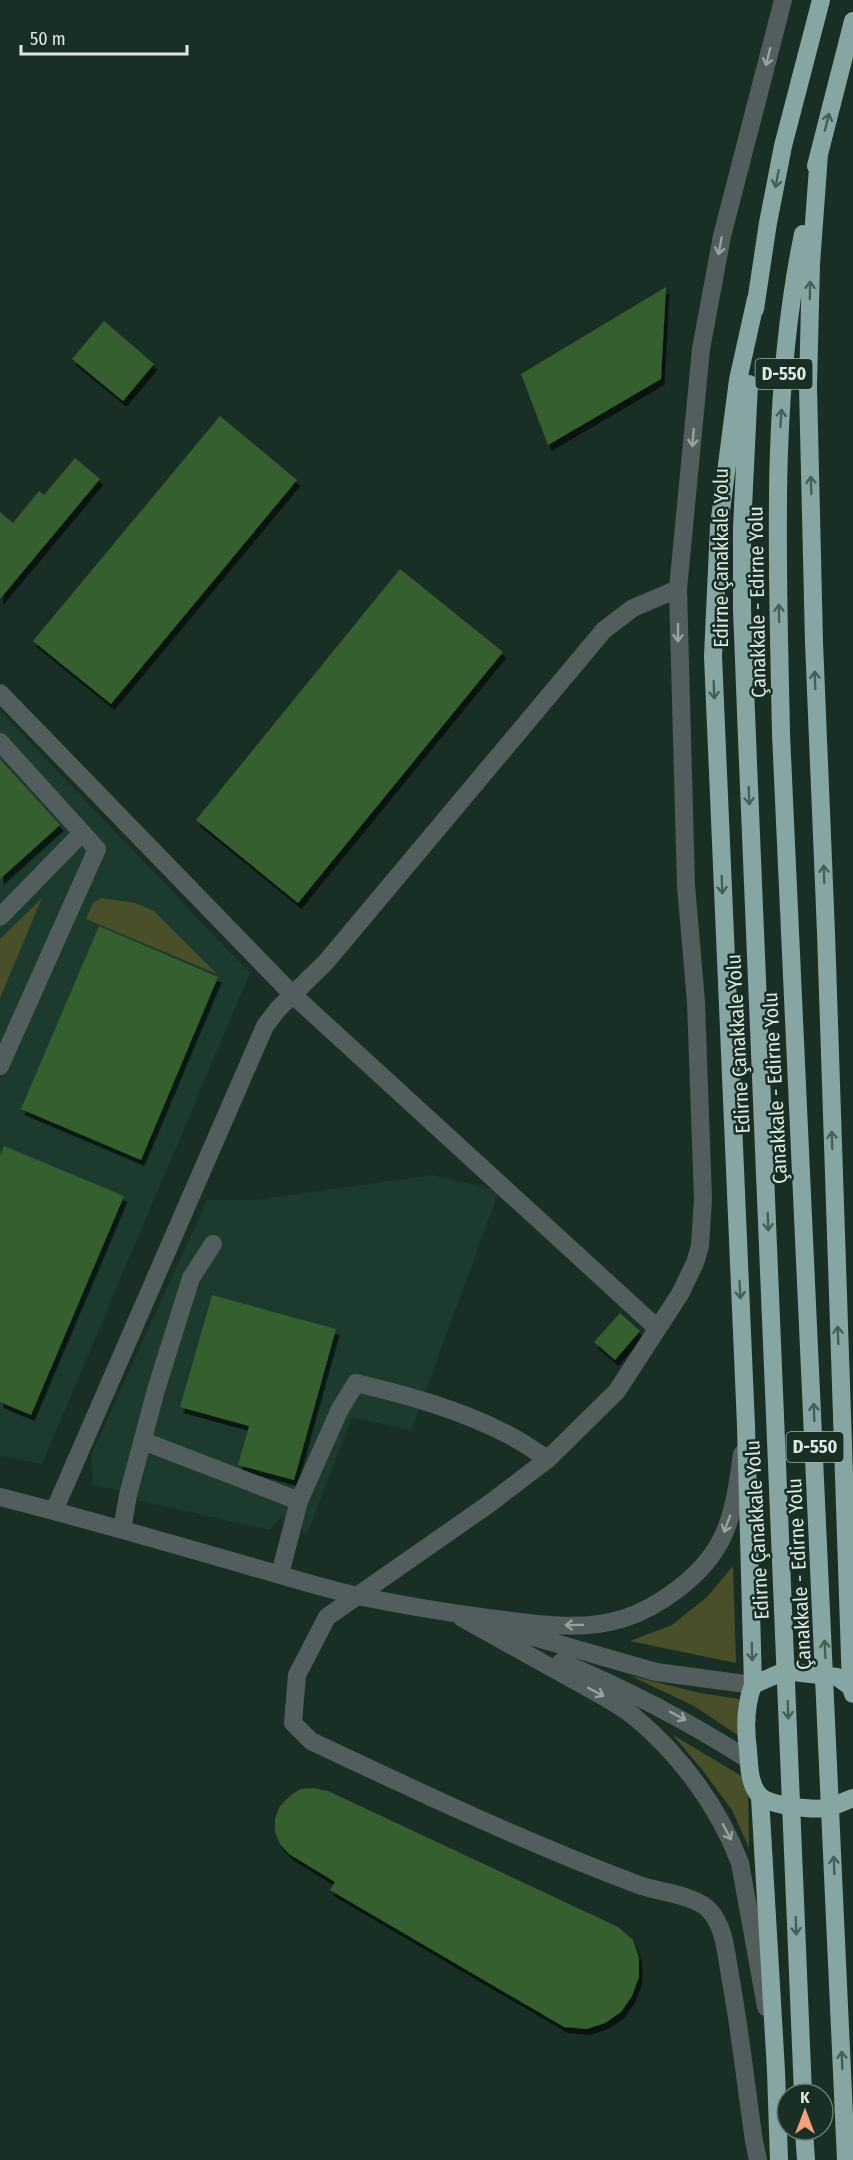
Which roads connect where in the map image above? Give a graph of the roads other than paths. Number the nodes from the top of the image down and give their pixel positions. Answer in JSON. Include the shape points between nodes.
{"nodes":[{"id":1,"x":783,"y":0,"type":"edge"},
{"id":2,"x":821,"y":0,"type":"edge"},
{"id":3,"x":853,"y":21,"type":"edge"},
{"id":4,"x":819,"y":154,"type":"junction"},
{"id":5,"x":756,"y":299,"type":"junction"},
{"id":6,"x":678,"y":589,"type":"junction"},
{"id":7,"x":0,"y":693,"type":"edge"},
{"id":8,"x":0,"y":742,"type":"edge"},
{"id":9,"x":82,"y":833,"type":"junction"},
{"id":10,"x":0,"y":916,"type":"edge"},
{"id":11,"x":292,"y":994,"type":"junction"},
{"id":12,"x":0,"y":1066,"type":"edge"},
{"id":13,"x":213,"y":1244,"type":"dead end"},
{"id":14,"x":657,"y":1328,"type":"junction"},
{"id":15,"x":746,"y":1426,"type":"junction"},
{"id":16,"x":143,"y":1441,"type":"junction"},
{"id":17,"x":548,"y":1459,"type":"junction"},
{"id":18,"x":0,"y":1497,"type":"edge"},
{"id":19,"x":299,"y":1501,"type":"junction"},
{"id":20,"x":54,"y":1511,"type":"junction"},
{"id":21,"x":122,"y":1530,"type":"junction"},
{"id":22,"x":280,"y":1574,"type":"junction"},
{"id":23,"x":356,"y":1596,"type":"junction"},
{"id":24,"x":453,"y":1613,"type":"junction"},
{"id":25,"x":753,"y":1685,"type":"junction"},
{"id":26,"x":852,"y":1691,"type":"edge"},
{"id":27,"x":749,"y":1760,"type":"junction"},
{"id":28,"x":760,"y":1797,"type":"junction"},
{"id":29,"x":853,"y":1798,"type":"edge"},
{"id":30,"x":776,"y":2071,"type":"junction"},
{"id":31,"x":803,"y":2082,"type":"edge"},
{"id":32,"x":805,"y":2142,"type":"edge"},
{"id":33,"x":758,"y":2160,"type":"edge"},
{"id":34,"x":779,"y":2160,"type":"edge"},
{"id":35,"x":806,"y":2160,"type":"edge"},
{"id":36,"x":846,"y":2160,"type":"edge"}],
"edges":[{"from":1,"to":6,"type":"street","one_way":true,"via":[[722,236],[701,349]]},
{"from":2,"to":5,"type":"highway","name":"Edirne Çanakkale Yolu","number":"D-550","one_way":true,"via":[[783,146]]},
{"from":4,"to":3,"type":"highway","name":"Çanakkale - Edirne Yolu","number":"D-550","one_way":true},
{"from":26,"to":4,"type":"highway","one_way":true,"via":[[808,386]]},
{"from":36,"to":4,"type":"highway","name":"Çanakkale - Edirne Yolu","number":"D-550","one_way":true,"bridge":true,"via":[[781,734],[777,533],[779,445],[791,309]]},
{"from":5,"to":15,"type":"highway","one_way":true,"via":[[738,380],[719,526],[713,656]]},
{"from":5,"to":31,"type":"highway","name":"Edirne Çanakkale Yolu","number":"D-550","one_way":true,"bridge":true,"via":[[744,457],[742,609]]},
{"from":6,"to":11,"type":"street","via":[[633,608],[604,630],[326,962]]},
{"from":6,"to":14,"type":"street","one_way":true,"via":[[686,886],[696,1002],[702,1210],[695,1263]]},
{"from":7,"to":11,"type":"street"},
{"from":8,"to":9,"type":"street"},
{"from":9,"to":10,"type":"street"},
{"from":9,"to":12,"type":"street","via":[[97,849]]},
{"from":11,"to":14,"type":"street"},
{"from":11,"to":20,"type":"street","via":[[265,1026]]},
{"from":13,"to":16,"type":"street","via":[[191,1278]]},
{"from":14,"to":17,"type":"street","via":[[617,1391]]},
{"from":15,"to":24,"type":"street","one_way":true,"via":[[732,1509],[720,1542],[702,1567],[657,1603],[624,1619],[596,1625],[524,1622]]},
{"from":15,"to":25,"type":"highway","one_way":true},
{"from":16,"to":19,"type":"street"},
{"from":16,"to":21,"type":"street"},
{"from":17,"to":19,"type":"street","via":[[509,1435],[465,1416],[400,1393],[356,1383],[340,1409]]},
{"from":17,"to":23,"type":"street"},
{"from":18,"to":20,"type":"street"},
{"from":19,"to":22,"type":"street"},
{"from":20,"to":21,"type":"street"},
{"from":21,"to":22,"type":"street"},
{"from":22,"to":23,"type":"street"},
{"from":23,"to":24,"type":"street"},
{"from":23,"to":33,"type":"street","via":[[327,1617],[297,1675],[293,1723],[311,1741],[455,1809],[570,1859],[654,1890],[692,1899],[710,1910],[722,1934]]},
{"from":24,"to":25,"type":"street","via":[[656,1672]]},
{"from":24,"to":27,"type":"street","one_way":true,"via":[[651,1702]]},
{"from":24,"to":30,"type":"street","one_way":true,"via":[[637,1719],[689,1774],[715,1810],[732,1841],[745,1882]]},
{"from":25,"to":26,"type":"highway","via":[[793,1672],[837,1677]]},
{"from":25,"to":27,"type":"highway","via":[[746,1724]]},
{"from":27,"to":28,"type":"highway","via":[[754,1788]]},
{"from":28,"to":29,"type":"highway","via":[[783,1806],[826,1808]]},
{"from":28,"to":30,"type":"highway"},
{"from":30,"to":34,"type":"highway"},
{"from":32,"to":35,"type":"highway"}]}
